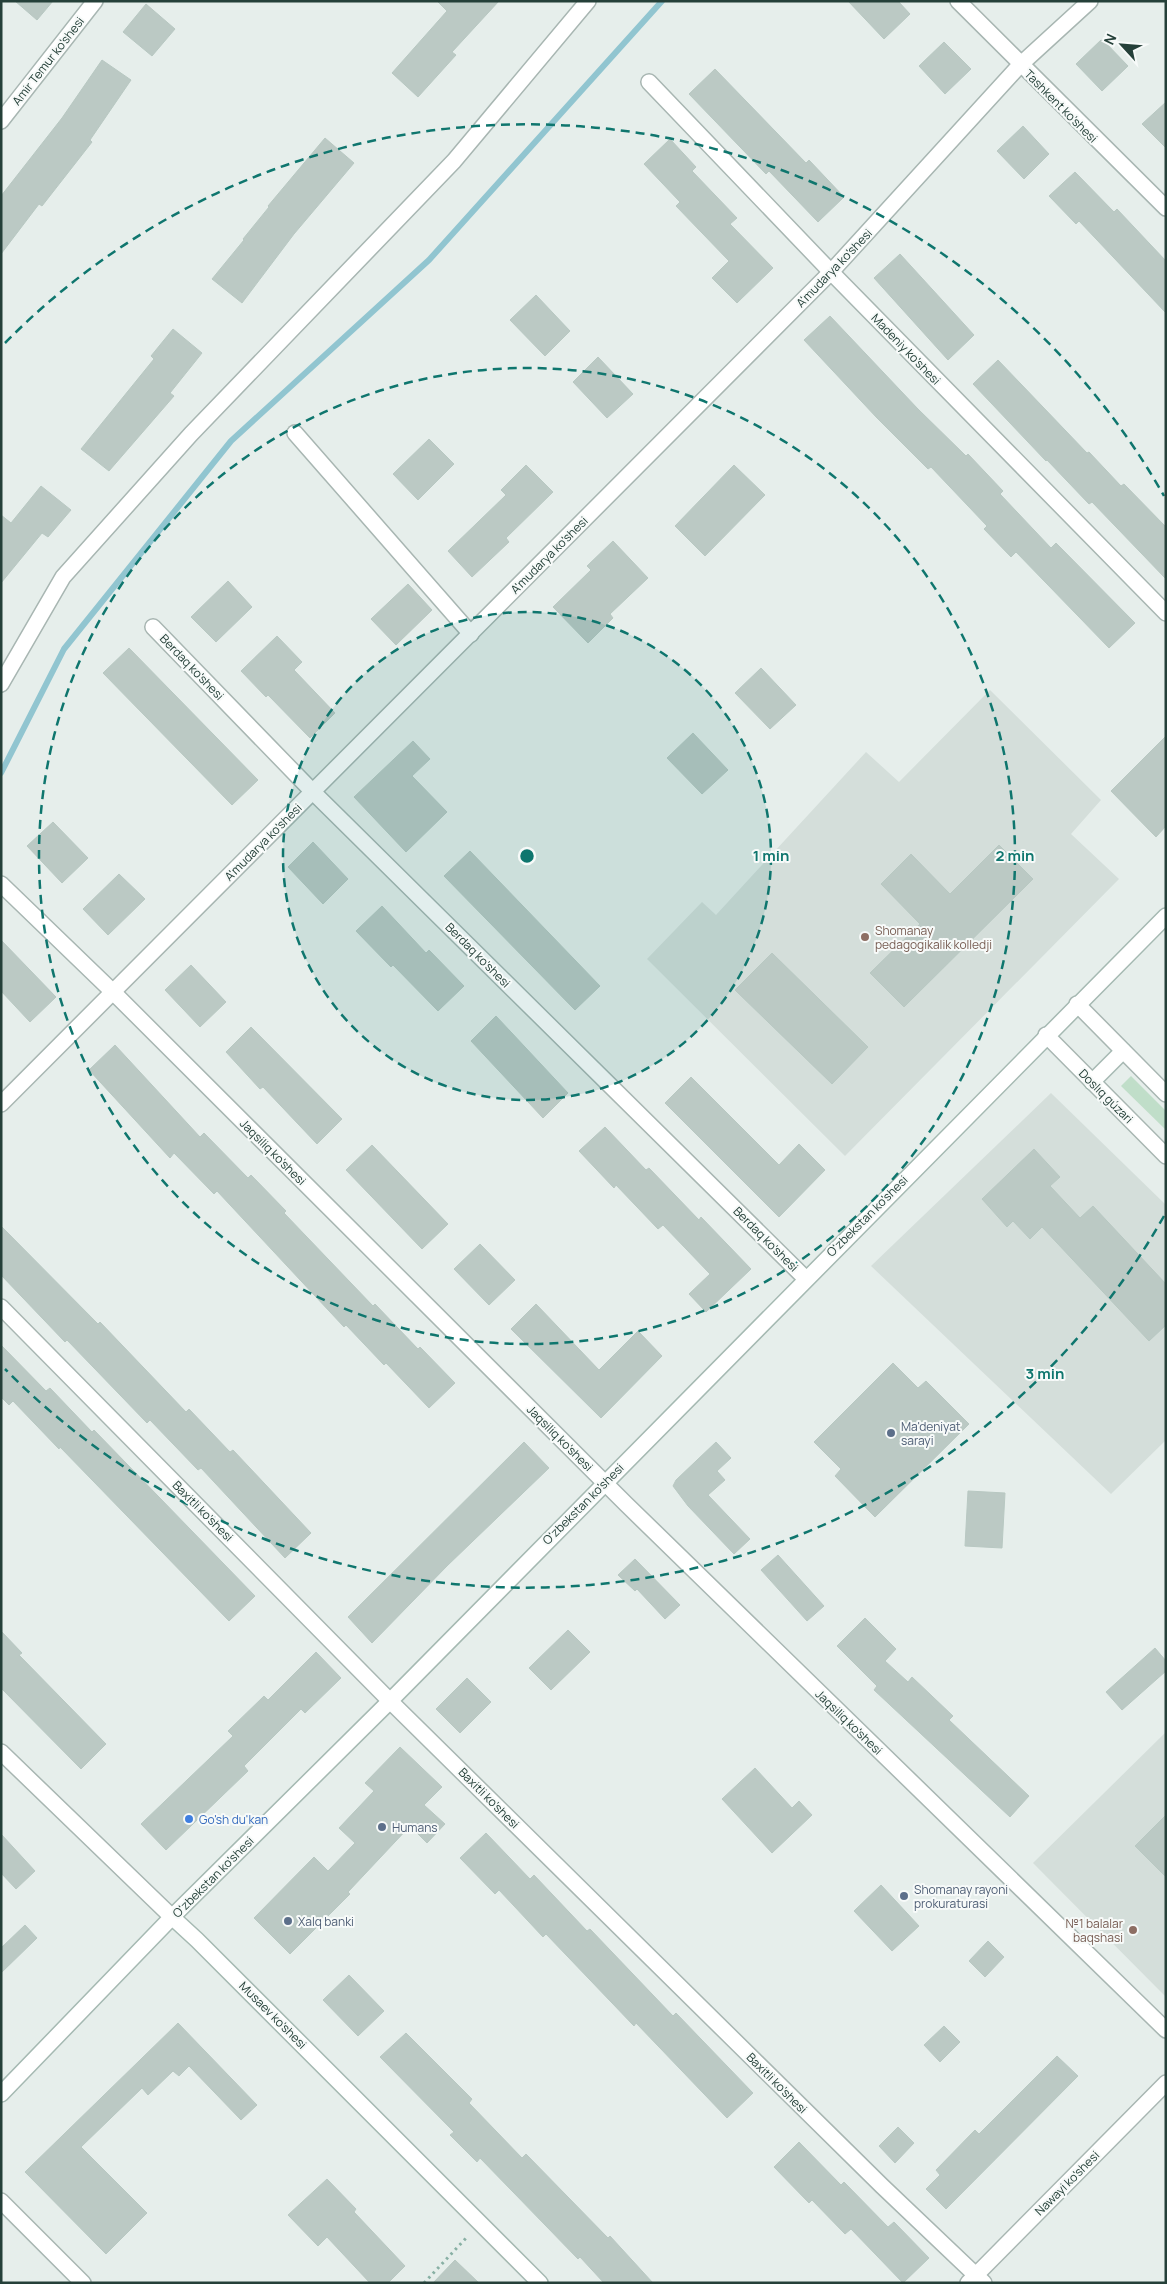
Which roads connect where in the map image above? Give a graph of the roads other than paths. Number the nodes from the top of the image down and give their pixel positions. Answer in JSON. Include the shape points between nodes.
{"nodes":[{"id":1,"x":95,"y":1,"type":"edge"},
{"id":2,"x":588,"y":1,"type":"edge"},
{"id":3,"x":958,"y":1,"type":"edge"},
{"id":4,"x":1090,"y":1,"type":"edge"},
{"id":5,"x":1020,"y":66,"type":"junction"},
{"id":6,"x":650,"y":82,"type":"dead end"},
{"id":7,"x":1,"y":121,"type":"edge"},
{"id":8,"x":1166,"y":208,"type":"edge"},
{"id":9,"x":831,"y":272,"type":"junction"},
{"id":10,"x":295,"y":433,"type":"dead end"},
{"id":11,"x":1166,"y":613,"type":"edge"},
{"id":12,"x":153,"y":627,"type":"dead end"},
{"id":13,"x":471,"y":634,"type":"junction"},
{"id":14,"x":1,"y":684,"type":"edge"},
{"id":15,"x":314,"y":792,"type":"junction"},
{"id":16,"x":1,"y":884,"type":"edge"},
{"id":17,"x":1166,"y":916,"type":"edge"},
{"id":18,"x":113,"y":992,"type":"junction"},
{"id":19,"x":1077,"y":1004,"type":"junction"},
{"id":20,"x":1046,"y":1035,"type":"junction"},
{"id":21,"x":1123,"y":1051,"type":"junction"},
{"id":22,"x":1092,"y":1082,"type":"junction"},
{"id":23,"x":1166,"y":1094,"type":"edge"},
{"id":24,"x":1,"y":1104,"type":"edge"},
{"id":25,"x":1166,"y":1156,"type":"edge"},
{"id":26,"x":806,"y":1279,"type":"junction"},
{"id":27,"x":1,"y":1307,"type":"edge"},
{"id":28,"x":605,"y":1482,"type":"junction"},
{"id":29,"x":390,"y":1701,"type":"junction"},
{"id":30,"x":1,"y":1752,"type":"edge"},
{"id":31,"x":172,"y":1917,"type":"junction"},
{"id":32,"x":1166,"y":2030,"type":"edge"},
{"id":33,"x":1166,"y":2083,"type":"edge"},
{"id":34,"x":1,"y":2094,"type":"edge"},
{"id":35,"x":1,"y":2201,"type":"edge"},
{"id":36,"x":976,"y":2280,"type":"edge"},
{"id":37,"x":83,"y":2283,"type":"edge"},
{"id":38,"x":540,"y":2283,"type":"edge"}],
"edges":[{"from":1,"to":7,"type":"street","name":"Amir Temur ko'shesi"},
{"from":2,"to":14,"type":"street","via":[[454,161],[191,434],[63,577]]},
{"from":3,"to":5,"type":"street","name":"Tashkent ko'shesi"},
{"from":4,"to":5,"type":"street","name":"A'mudarya ko'shesi"},
{"from":5,"to":8,"type":"street","name":"Tashkent ko'shesi"},
{"from":5,"to":9,"type":"street","name":"A'mudarya ko'shesi"},
{"from":6,"to":9,"type":"street","name":"Madeniy ko'shesi"},
{"from":9,"to":11,"type":"street","name":"Madeniy ko'shesi"},
{"from":9,"to":13,"type":"street","name":"A'mudarya ko'shesi"},
{"from":10,"to":13,"type":"street"},
{"from":12,"to":15,"type":"street","name":"Berdaq ko'shesi"},
{"from":13,"to":15,"type":"street","name":"A'mudarya ko'shesi"},
{"from":15,"to":18,"type":"street","name":"A'mudarya ko'shesi"},
{"from":15,"to":26,"type":"street","name":"Berdaq ko'shesi"},
{"from":16,"to":18,"type":"street","name":"Jaqsiliq ko'shesi"},
{"from":17,"to":19,"type":"street","name":"O'zbekstan ko'shesi"},
{"from":18,"to":24,"type":"street","name":"A'mudarya ko'shesi"},
{"from":18,"to":28,"type":"street","name":"Jaqsiliq ko'shesi"},
{"from":19,"to":20,"type":"street","name":"O'zbekstan ko'shesi"},
{"from":19,"to":21,"type":"street"},
{"from":20,"to":22,"type":"street","name":"Doslıq gúzari"},
{"from":20,"to":26,"type":"street","name":"O'zbekstan ko'shesi"},
{"from":21,"to":22,"type":"street"},
{"from":21,"to":23,"type":"street"},
{"from":22,"to":25,"type":"street","name":"Doslıq gúzari"},
{"from":26,"to":28,"type":"street","name":"O'zbekstan ko'shesi"},
{"from":27,"to":29,"type":"street","name":"Baxitli ko'shesi"},
{"from":28,"to":29,"type":"street","name":"O'zbekstan ko'shesi"},
{"from":28,"to":32,"type":"street","name":"Jaqsiliq ko'shesi"},
{"from":29,"to":31,"type":"street","name":"O'zbekstan ko'shesi"},
{"from":29,"to":36,"type":"street","name":"Baxitli ko'shesi"},
{"from":30,"to":31,"type":"street","name":"Musaev ko'shesi"},
{"from":31,"to":34,"type":"street","name":"O'zbekstan ko'shesi"},
{"from":31,"to":38,"type":"street","name":"Musaev ko'shesi"},
{"from":33,"to":36,"type":"street","name":"Nawayi ko'shesi"},
{"from":35,"to":37,"type":"street"}]}
